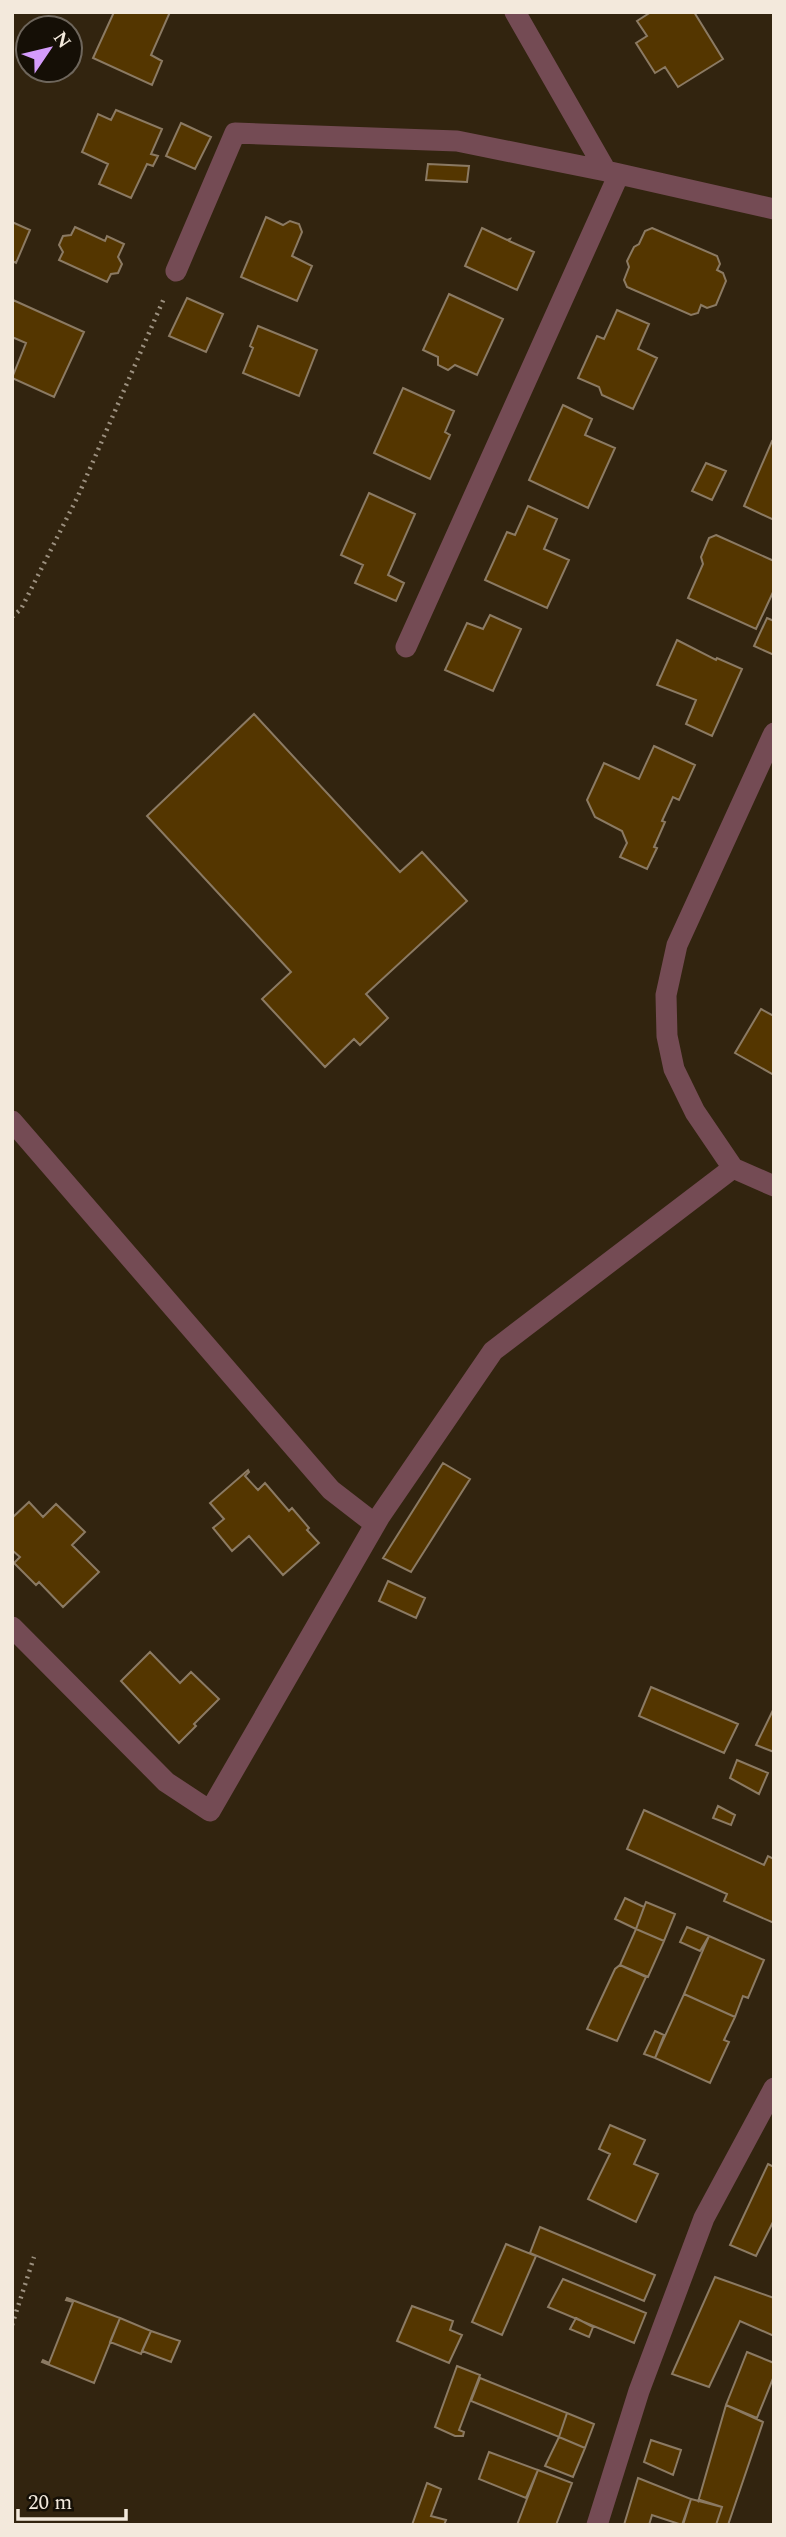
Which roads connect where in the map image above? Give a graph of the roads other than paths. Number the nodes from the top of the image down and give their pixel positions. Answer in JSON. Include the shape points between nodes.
{"nodes":[{"id":1,"x":514,"y":12,"type":"edge"},
{"id":2,"x":613,"y":173,"type":"junction"},
{"id":3,"x":774,"y":209,"type":"edge"},
{"id":4,"x":176,"y":271,"type":"road end"},
{"id":5,"x":406,"y":647,"type":"dead end"},
{"id":6,"x":774,"y":733,"type":"edge"},
{"id":7,"x":12,"y":1121,"type":"edge"},
{"id":8,"x":733,"y":1168,"type":"junction"},
{"id":9,"x":774,"y":1186,"type":"edge"},
{"id":10,"x":375,"y":1524,"type":"junction"},
{"id":11,"x":12,"y":1628,"type":"edge"},
{"id":12,"x":774,"y":2088,"type":"edge"},
{"id":13,"x":597,"y":2525,"type":"edge"}],
"edges":[{"from":1,"to":2,"type":"street"},
{"from":2,"to":3,"type":"street"},
{"from":2,"to":4,"type":"street","via":[[457,141],[235,133]]},
{"from":2,"to":5,"type":"street"},
{"from":6,"to":8,"type":"street","via":[[677,945],[666,995],[674,1069],[695,1112]]},
{"from":7,"to":10,"type":"street","via":[[331,1490]]},
{"from":8,"to":9,"type":"street"},
{"from":8,"to":10,"type":"street","via":[[493,1351]]},
{"from":10,"to":11,"type":"street","via":[[210,1811],[166,1782]]},
{"from":12,"to":13,"type":"street","via":[[704,2218],[639,2391]]}]}
